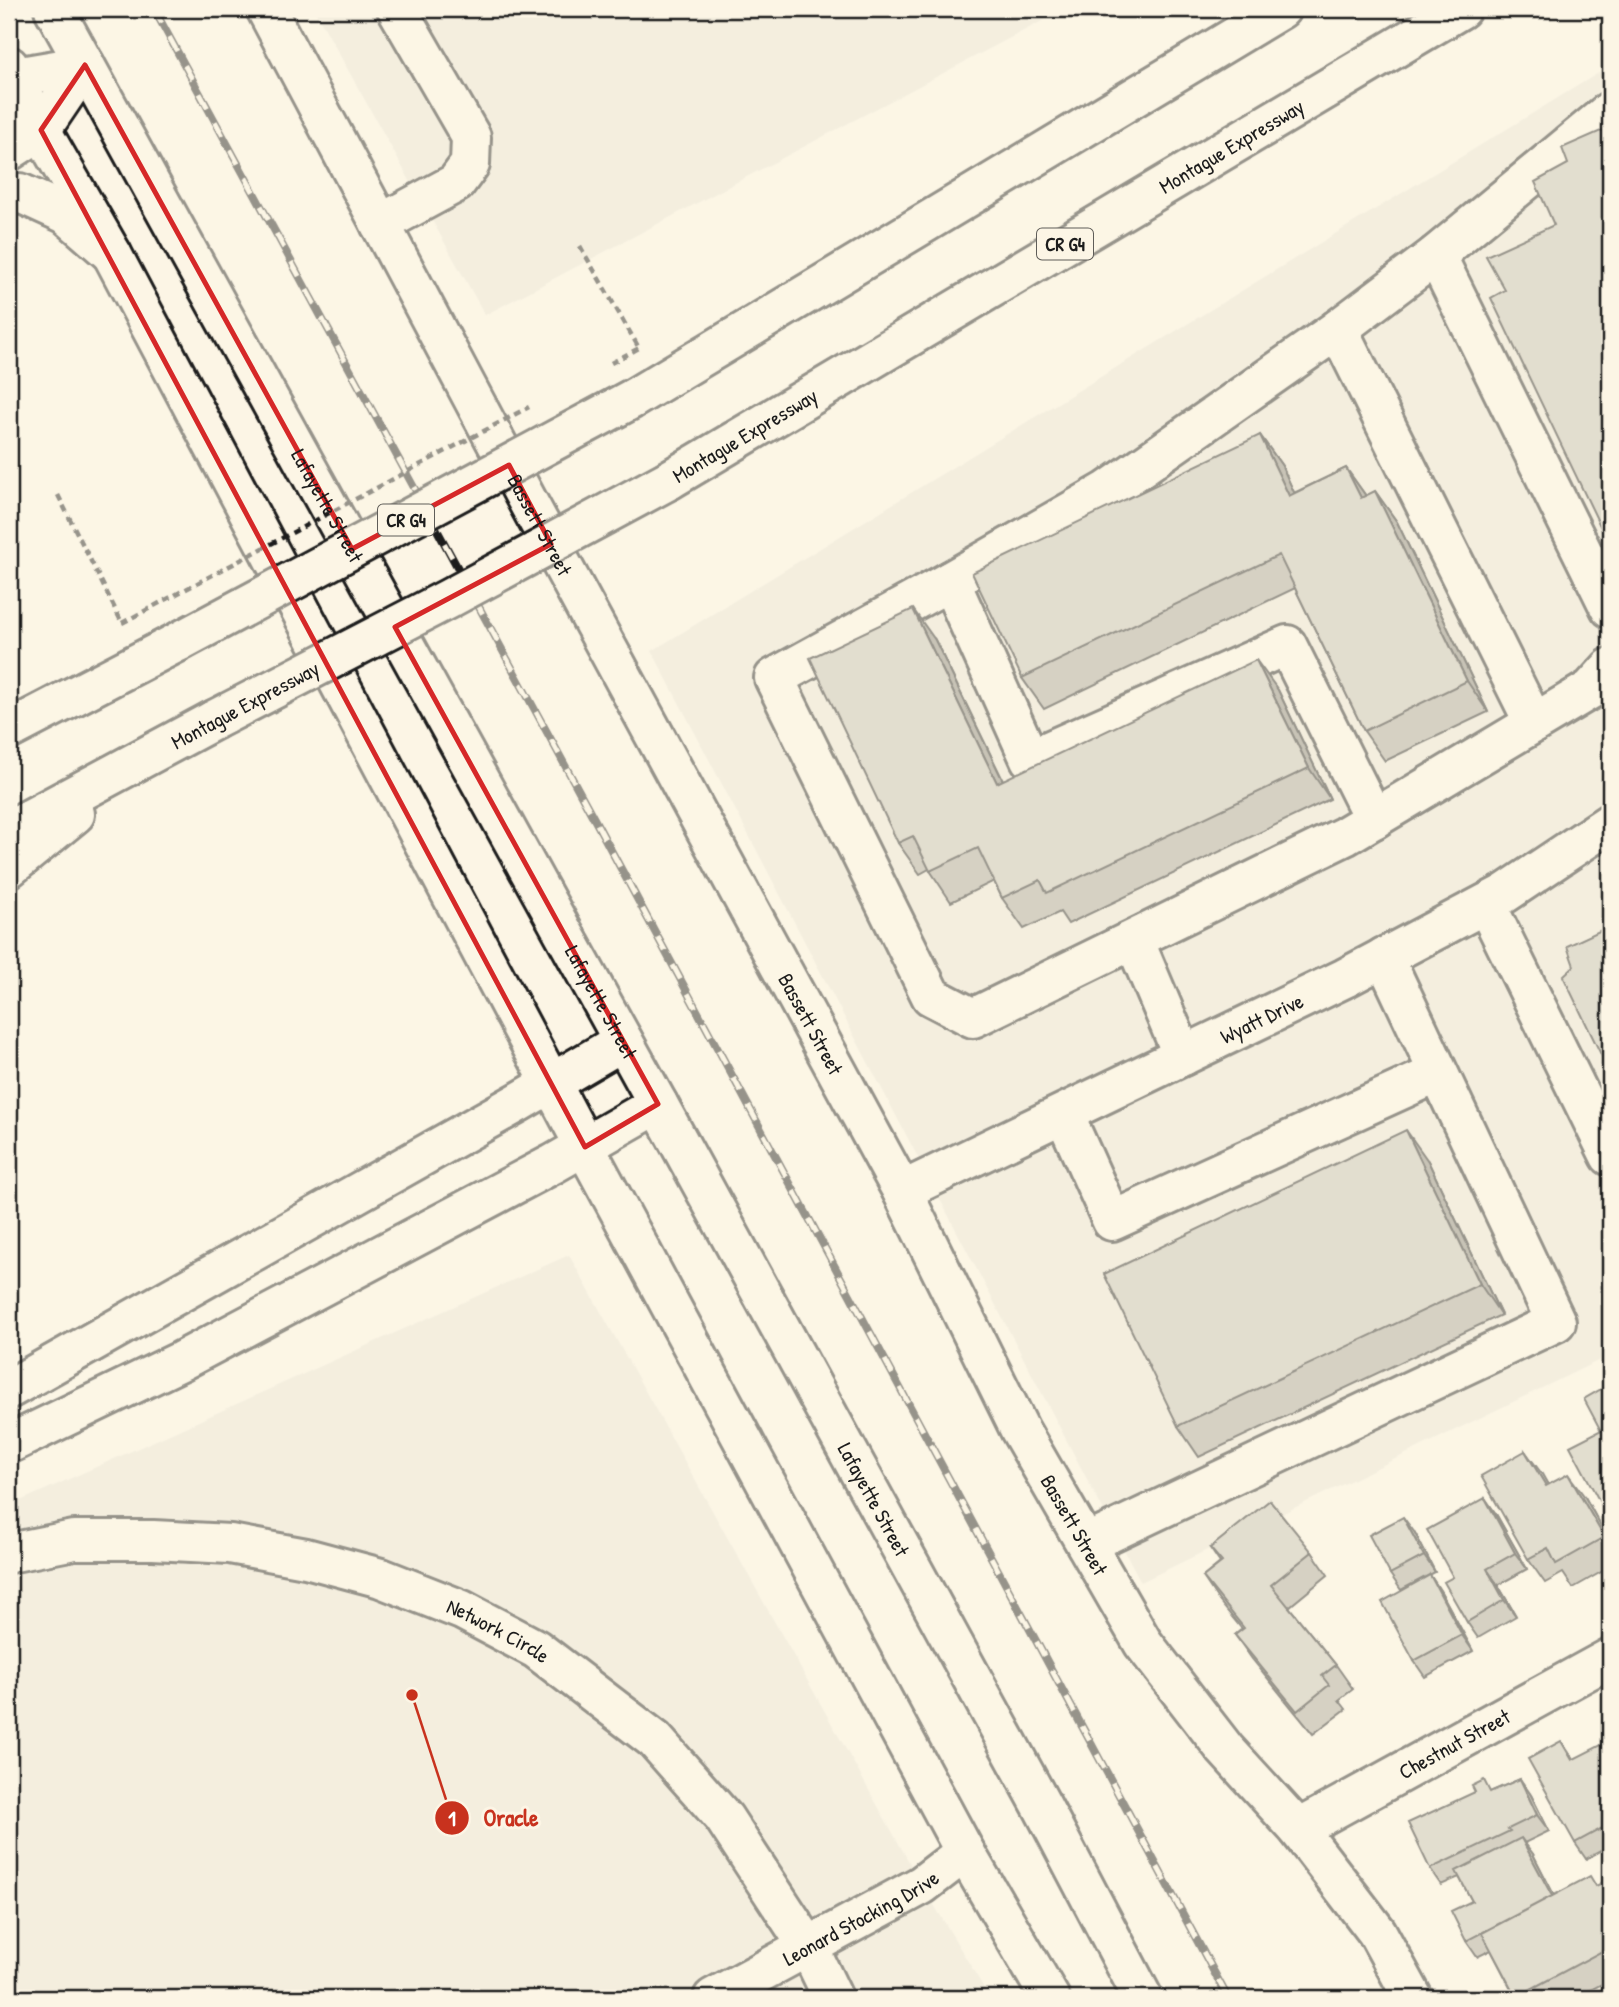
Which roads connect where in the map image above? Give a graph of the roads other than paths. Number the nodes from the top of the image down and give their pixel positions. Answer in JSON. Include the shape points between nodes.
{"nodes":[{"id":1,"x":54,"y":9,"type":"edge"},
{"id":2,"x":266,"y":9,"type":"edge"},
{"id":3,"x":397,"y":9,"type":"edge"},
{"id":4,"x":1281,"y":9,"type":"edge"},
{"id":5,"x":1461,"y":9,"type":"edge"},
{"id":6,"x":85,"y":65,"type":"junction"},
{"id":7,"x":11,"y":74,"type":"edge"},
{"id":8,"x":1610,"y":111,"type":"edge"},
{"id":9,"x":41,"y":130,"type":"junction"},
{"id":10,"x":9,"y":151,"type":"edge"},
{"id":11,"x":9,"y":196,"type":"edge"},
{"id":12,"x":380,"y":224,"type":"junction"},
{"id":13,"x":112,"y":254,"type":"junction"},
{"id":14,"x":1436,"y":255,"type":"junction"},
{"id":15,"x":1338,"y":329,"type":"junction"},
{"id":16,"x":950,"y":581,"type":"junction"},
{"id":17,"x":1610,"y":608,"type":"edge"},
{"id":18,"x":103,"y":680,"type":"junction"},
{"id":19,"x":1604,"y":690,"type":"edge"},
{"id":20,"x":9,"y":712,"type":"edge"},
{"id":21,"x":1534,"y":723,"type":"junction"},
{"id":22,"x":9,"y":730,"type":"edge"},
{"id":23,"x":139,"y":761,"type":"junction"},
{"id":24,"x":1374,"y":819,"type":"junction"},
{"id":25,"x":1610,"y":823,"type":"edge"},
{"id":26,"x":9,"y":830,"type":"edge"},
{"id":27,"x":9,"y":868,"type":"edge"},
{"id":28,"x":1486,"y":904,"type":"junction"},
{"id":29,"x":1134,"y":940,"type":"junction"},
{"id":30,"x":1384,"y":957,"type":"junction"},
{"id":31,"x":623,"y":1041,"type":"junction"},
{"id":32,"x":1183,"y":1056,"type":"junction"},
{"id":33,"x":1438,"y":1073,"type":"junction"},
{"id":34,"x":551,"y":1084,"type":"junction"},
{"id":35,"x":659,"y":1104,"type":"junction"},
{"id":36,"x":1064,"y":1114,"type":"junction"},
{"id":37,"x":585,"y":1147,"type":"junction"},
{"id":38,"x":1610,"y":1156,"type":"edge"},
{"id":39,"x":902,"y":1191,"type":"junction"},
{"id":40,"x":9,"y":1389,"type":"edge"},
{"id":41,"x":9,"y":1444,"type":"edge"},
{"id":42,"x":1086,"y":1544,"type":"junction"},
{"id":43,"x":9,"y":1553,"type":"edge"},
{"id":44,"x":1610,"y":1658,"type":"edge"},
{"id":45,"x":1298,"y":1829,"type":"junction"},
{"id":46,"x":965,"y":1852,"type":"junction"},
{"id":47,"x":809,"y":1948,"type":"junction"},
{"id":48,"x":713,"y":1998,"type":"edge"},
{"id":49,"x":832,"y":1998,"type":"edge"},
{"id":50,"x":1050,"y":1998,"type":"edge"},
{"id":51,"x":1143,"y":1998,"type":"edge"},
{"id":52,"x":1413,"y":1998,"type":"edge"}],
"edges":[{"from":1,"to":6,"type":"main road","name":"Lafayette Street"},
{"from":2,"to":12,"type":"main road","name":"Bassett Street"},
{"from":3,"to":12,"type":"main road","via":[[471,137],[470,164],[456,183]]},
{"from":4,"to":18,"type":"main road","number":"CR G4","bridge":true,"via":[[632,399]]},
{"from":5,"to":23,"type":"main road","name":"Montague Expressway","number":"CR G4","bridge":true,"via":[[669,480]]},
{"from":6,"to":7,"type":"main road"},
{"from":6,"to":9,"type":"main road"},
{"from":6,"to":31,"type":"main road","name":"Lafayette Street"},
{"from":7,"to":9,"type":"main road"},
{"from":8,"to":14,"type":"main road"},
{"from":9,"to":10,"type":"main road"},
{"from":9,"to":13,"type":"main road"},
{"from":11,"to":13,"type":"main road","via":[[20,192],[66,214]]},
{"from":12,"to":39,"type":"main road","name":"Bassett Street"},
{"from":13,"to":34,"type":"main road"},
{"from":14,"to":15,"type":"main road"},
{"from":14,"to":17,"type":"main road"},
{"from":15,"to":16,"type":"main road","via":[[1107,491]]},
{"from":15,"to":21,"type":"main road"},
{"from":16,"to":24,"type":"main road","via":[[1030,759],[1287,645]]},
{"from":16,"to":29,"type":"main road","via":[[774,678],[932,996],[973,1018]]},
{"from":18,"to":20,"type":"main road"},
{"from":18,"to":22,"type":"main road","number":"CR G4"},
{"from":19,"to":21,"type":"main road"},
{"from":21,"to":24,"type":"main road"},
{"from":23,"to":26,"type":"main road","name":"Montague Expressway","number":"CR G4"},
{"from":23,"to":27,"type":"main road"},
{"from":24,"to":29,"type":"main road"},
{"from":25,"to":28,"type":"main road","name":"Wyatt Drive"},
{"from":28,"to":30,"type":"main road","name":"Wyatt Drive"},
{"from":28,"to":38,"type":"main road"},
{"from":29,"to":32,"type":"main road"},
{"from":30,"to":32,"type":"main road","name":"Wyatt Drive"},
{"from":30,"to":33,"type":"main road"},
{"from":31,"to":34,"type":"main road"},
{"from":31,"to":35,"type":"main road","name":"Lafayette Street"},
{"from":32,"to":36,"type":"main road","name":"Wyatt Drive"},
{"from":33,"to":36,"type":"main road","via":[[1112,1221]]},
{"from":33,"to":42,"type":"main road","via":[[1556,1322]]},
{"from":34,"to":37,"type":"main road"},
{"from":34,"to":40,"type":"main road"},
{"from":35,"to":37,"type":"main road"},
{"from":35,"to":51,"type":"main road","name":"Lafayette Street"},
{"from":36,"to":39,"type":"main road","name":"Wyatt Drive"},
{"from":37,"to":41,"type":"main road","via":[[181,1361]]},
{"from":37,"to":46,"type":"main road"},
{"from":39,"to":42,"type":"main road","name":"Bassett Street","via":[[1020,1430]]},
{"from":42,"to":45,"type":"main road","name":"Bassett Street","via":[[1143,1643],[1225,1749]]},
{"from":43,"to":47,"type":"main road","name":"Network Circle","via":[[74,1540],[230,1544],[381,1578],[462,1610],[536,1650],[654,1740],[724,1818]]},
{"from":44,"to":45,"type":"main road","name":"Chestnut Street"},
{"from":45,"to":52,"type":"main road","name":"Bassett Street","via":[[1377,1932]]},
{"from":46,"to":47,"type":"main road","name":"Leonard Stocking Drive","via":[[922,1885]]},
{"from":46,"to":50,"type":"main road"},
{"from":47,"to":48,"type":"main road","name":"Leonard Stocking Drive"},
{"from":47,"to":49,"type":"main road","name":"Network Circle"}]}
